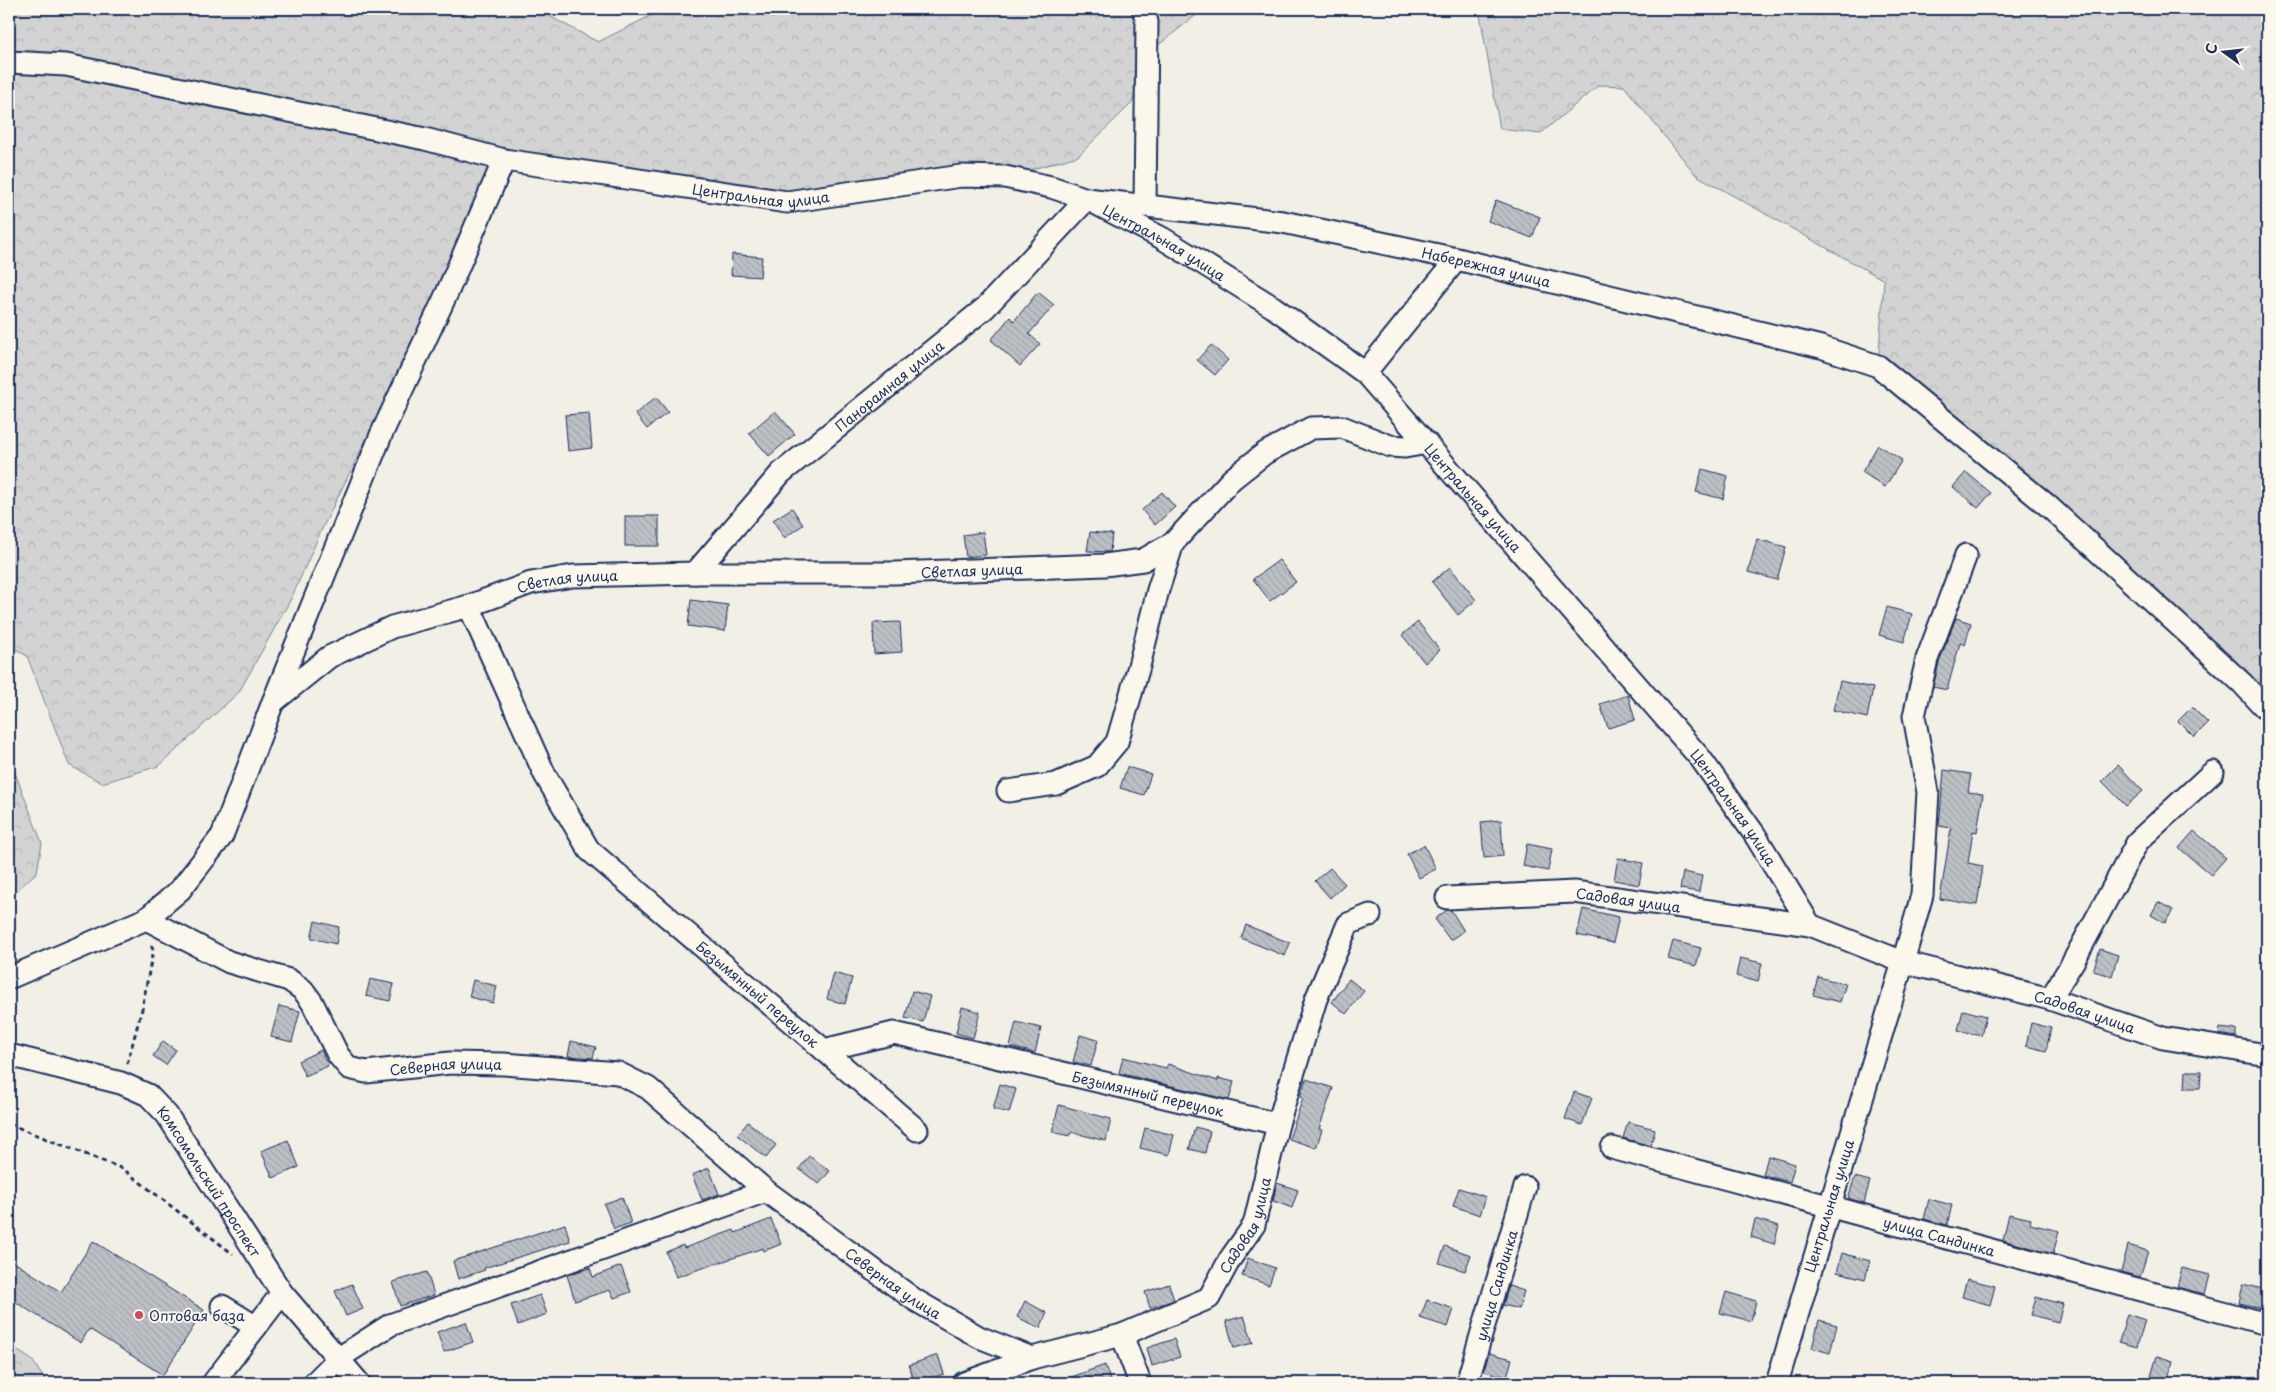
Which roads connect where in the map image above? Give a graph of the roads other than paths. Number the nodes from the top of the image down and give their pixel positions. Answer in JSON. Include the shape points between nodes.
{"nodes":[{"id":1,"x":1143,"y":9,"type":"edge"},
{"id":2,"x":9,"y":62,"type":"edge"},
{"id":3,"x":504,"y":160,"type":"junction"},
{"id":4,"x":1087,"y":199,"type":"junction"},
{"id":5,"x":1145,"y":206,"type":"junction"},
{"id":6,"x":1457,"y":259,"type":"junction"},
{"id":7,"x":1365,"y":373,"type":"junction"},
{"id":8,"x":1427,"y":443,"type":"junction"},
{"id":9,"x":1173,"y":543,"type":"junction"},
{"id":10,"x":1966,"y":555,"type":"dead end"},
{"id":11,"x":695,"y":573,"type":"junction"},
{"id":12,"x":469,"y":606,"type":"junction"},
{"id":13,"x":273,"y":702,"type":"junction"},
{"id":14,"x":2267,"y":710,"type":"edge"},
{"id":15,"x":2213,"y":772,"type":"dead end"},
{"id":16,"x":1008,"y":791,"type":"dead end"},
{"id":17,"x":1447,"y":898,"type":"dead end"},
{"id":18,"x":1370,"y":915,"type":"dead end"},
{"id":19,"x":146,"y":919,"type":"junction"},
{"id":20,"x":1810,"y":925,"type":"junction"},
{"id":21,"x":1903,"y":962,"type":"junction"},
{"id":22,"x":9,"y":978,"type":"edge"},
{"id":23,"x":2050,"y":999,"type":"junction"},
{"id":24,"x":824,"y":1050,"type":"junction"},
{"id":25,"x":9,"y":1055,"type":"edge"},
{"id":26,"x":2267,"y":1055,"type":"edge"},
{"id":27,"x":1278,"y":1124,"type":"junction"},
{"id":28,"x":917,"y":1130,"type":"dead end"},
{"id":29,"x":1612,"y":1148,"type":"dead end"},
{"id":30,"x":1525,"y":1186,"type":"dead end"},
{"id":31,"x":766,"y":1192,"type":"junction"},
{"id":32,"x":1829,"y":1206,"type":"junction"},
{"id":33,"x":282,"y":1293,"type":"junction"},
{"id":34,"x":222,"y":1306,"type":"dead end"},
{"id":35,"x":2267,"y":1324,"type":"edge"},
{"id":36,"x":256,"y":1327,"type":"junction"},
{"id":37,"x":1122,"y":1335,"type":"junction"},
{"id":38,"x":339,"y":1358,"type":"junction"},
{"id":39,"x":1032,"y":1358,"type":"junction"},
{"id":40,"x":213,"y":1383,"type":"edge"},
{"id":41,"x":314,"y":1383,"type":"edge"},
{"id":42,"x":359,"y":1383,"type":"edge"},
{"id":43,"x":964,"y":1383,"type":"edge"},
{"id":44,"x":1140,"y":1383,"type":"edge"},
{"id":45,"x":1467,"y":1383,"type":"edge"},
{"id":46,"x":1777,"y":1383,"type":"edge"}],
"edges":[{"from":1,"to":5,"type":"street","via":[[1147,22]]},
{"from":2,"to":3,"type":"street","name":"Центральная улица","via":[[66,64],[426,140]]},
{"from":3,"to":4,"type":"street","name":"Центральная улица","via":[[787,202],[961,176],[1005,178],[1051,187]]},
{"from":3,"to":13,"type":"street","via":[[382,435]]},
{"from":4,"to":5,"type":"street","name":"Набережная улица"},
{"from":4,"to":7,"type":"street","name":"Центральная улица","via":[[1162,238],[1273,307]]},
{"from":4,"to":11,"type":"street","name":"Панорамная улица","via":[[984,308],[780,474]]},
{"from":5,"to":6,"type":"street","name":"Набережная улица","via":[[1283,222]]},
{"from":6,"to":7,"type":"street"},
{"from":6,"to":14,"type":"street","name":"Набережная улица","via":[[1821,347],[1878,366],[2047,505],[2242,682]]},
{"from":7,"to":8,"type":"street","name":"Центральная улица"},
{"from":8,"to":9,"type":"street","name":"Светлая улица","via":[[1390,446],[1342,427],[1311,428],[1265,453],[1232,478]]},
{"from":8,"to":20,"type":"street","name":"Центральная улица","via":[[1701,759],[1755,835]]},
{"from":9,"to":11,"type":"street","name":"Светлая улица","via":[[1143,560],[1105,565],[895,572]]},
{"from":9,"to":16,"type":"street","via":[[1118,742],[1097,766],[1056,784]]},
{"from":10,"to":21,"type":"street","name":"Центральная улица","via":[[1927,659],[1914,716],[1928,792],[1922,895]]},
{"from":11,"to":12,"type":"street","name":"Светлая улица","via":[[573,576],[531,583]]},
{"from":12,"to":13,"type":"street","name":"Светлая улица","via":[[392,627],[329,657]]},
{"from":12,"to":24,"type":"street","name":"Безымянный переулок","via":[[545,775],[589,850]]},
{"from":13,"to":19,"type":"street","via":[[222,836],[180,890]]},
{"from":15,"to":23,"type":"street","via":[[2138,841]]},
{"from":17,"to":20,"type":"street","name":"Садовая улица","via":[[1574,892]]},
{"from":18,"to":27,"type":"street","name":"Садовая улица","via":[[1348,924],[1316,999]]},
{"from":19,"to":22,"type":"street"},
{"from":19,"to":31,"type":"street","name":"Северная улица","via":[[229,962],[289,980],[303,990],[338,1055],[349,1068],[366,1072],[459,1063],[618,1073],[648,1088]]},
{"from":20,"to":21,"type":"street"},
{"from":21,"to":23,"type":"street","name":"Садовая улица"},
{"from":21,"to":32,"type":"street","name":"Центральная улица"},
{"from":23,"to":26,"type":"street","name":"Садовая улица","via":[[2163,1038]]},
{"from":24,"to":27,"type":"street","name":"Безымянный переулок","via":[[894,1033]]},
{"from":24,"to":28,"type":"street"},
{"from":25,"to":33,"type":"street","name":"Комсомольский проспект","via":[[121,1083],[148,1095],[167,1114]]},
{"from":27,"to":37,"type":"street","name":"Садовая улица","via":[[1254,1224],[1209,1298]]},
{"from":29,"to":32,"type":"street","name":"улица Сандинка"},
{"from":30,"to":45,"type":"street","name":"улица Сандинка"},
{"from":31,"to":38,"type":"street","via":[[390,1326]]},
{"from":31,"to":39,"type":"street","name":"Северная улица","via":[[915,1300],[979,1337]]},
{"from":32,"to":35,"type":"street","name":"улица Сандинка"},
{"from":32,"to":46,"type":"street","name":"Центральная улица"},
{"from":33,"to":36,"type":"street"},
{"from":33,"to":38,"type":"street","name":"Комсомольский проспект"},
{"from":34,"to":36,"type":"street"},
{"from":36,"to":40,"type":"street"},
{"from":37,"to":39,"type":"street","name":"Садовая улица"},
{"from":37,"to":44,"type":"street"},
{"from":38,"to":41,"type":"street"},
{"from":38,"to":42,"type":"street","name":"Комсомольский проспект"},
{"from":39,"to":43,"type":"street","name":"Садовая улица"}]}
